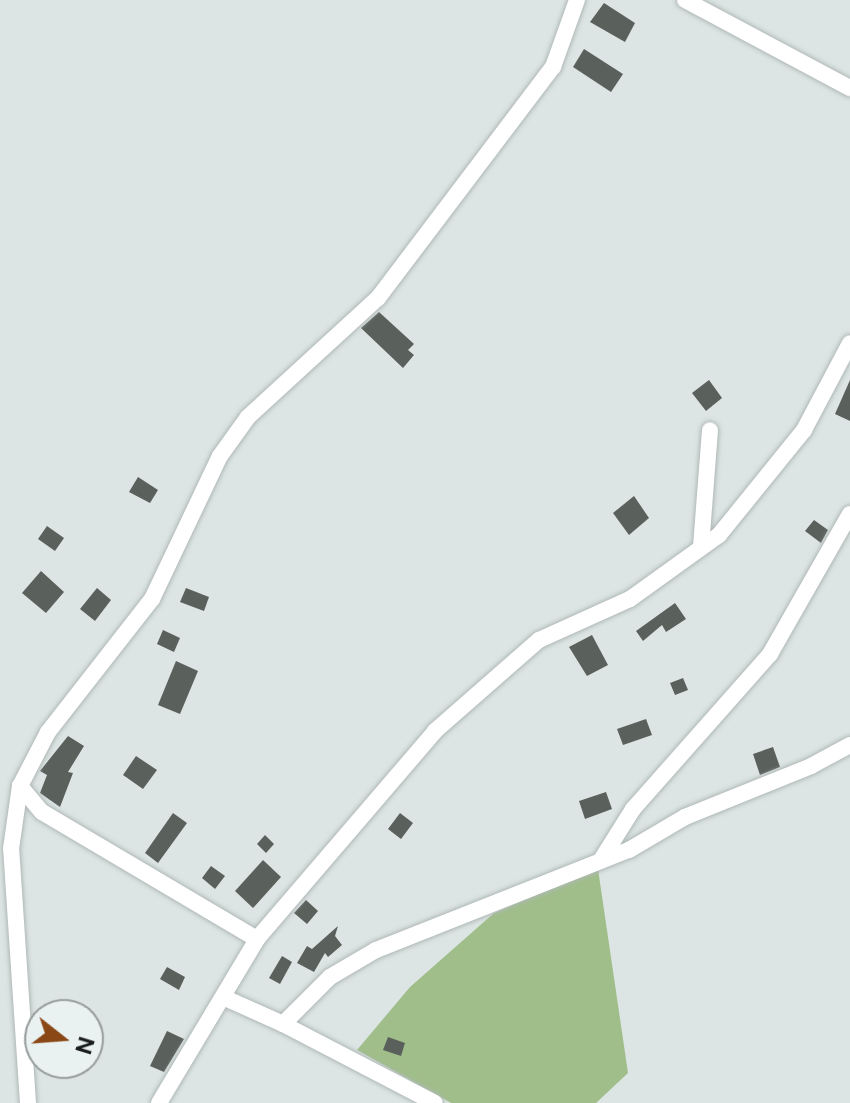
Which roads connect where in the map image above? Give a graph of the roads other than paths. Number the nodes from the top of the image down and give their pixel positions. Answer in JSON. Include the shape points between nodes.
{"nodes":[{"id":1,"x":577,"y":0,"type":"edge"},
{"id":2,"x":685,"y":0,"type":"edge"},
{"id":3,"x":850,"y":88,"type":"edge"},
{"id":4,"x":850,"y":343,"type":"edge"},
{"id":5,"x":710,"y":430,"type":"dead end"},
{"id":6,"x":850,"y":514,"type":"edge"},
{"id":7,"x":701,"y":547,"type":"junction"},
{"id":8,"x":850,"y":745,"type":"edge"},
{"id":9,"x":20,"y":786,"type":"junction"},
{"id":10,"x":601,"y":860,"type":"junction"},
{"id":11,"x":257,"y":939,"type":"junction"},
{"id":12,"x":225,"y":998,"type":"junction"},
{"id":13,"x":283,"y":1024,"type":"junction"},
{"id":14,"x":28,"y":1103,"type":"edge"},
{"id":15,"x":159,"y":1103,"type":"edge"},
{"id":16,"x":435,"y":1103,"type":"edge"}],
"edges":[{"from":1,"to":9,"type":"street","via":[[553,67],[378,298],[248,417],[220,456],[152,599],[48,732]]},
{"from":2,"to":3,"type":"street"},
{"from":4,"to":7,"type":"street","via":[[804,430],[719,535]]},
{"from":5,"to":7,"type":"street"},
{"from":6,"to":10,"type":"street","via":[[770,654],[633,809]]},
{"from":7,"to":11,"type":"street","via":[[630,599],[527,650],[435,731]]},
{"from":8,"to":10,"type":"street"},
{"from":9,"to":11,"type":"street","via":[[42,812]]},
{"from":9,"to":14,"type":"street","via":[[11,849]]},
{"from":10,"to":13,"type":"street","via":[[376,950],[330,977]]},
{"from":11,"to":12,"type":"street"},
{"from":12,"to":13,"type":"street"},
{"from":12,"to":15,"type":"street"},
{"from":13,"to":16,"type":"street"}]}
